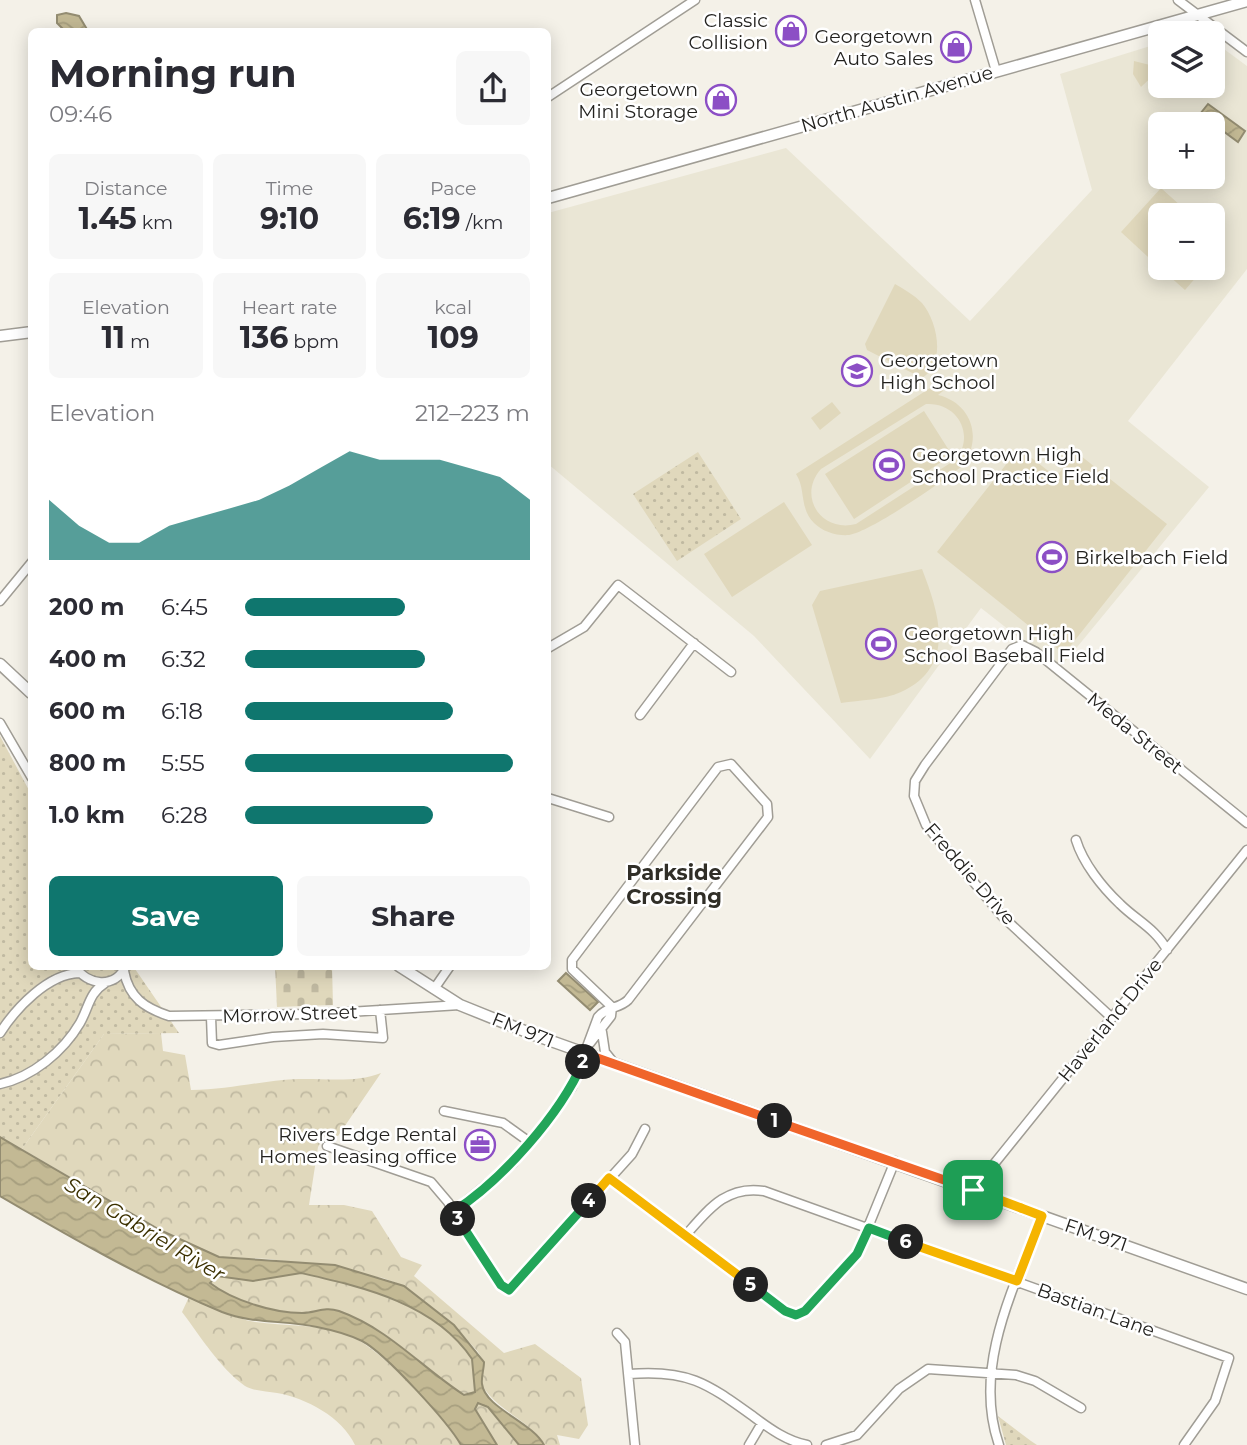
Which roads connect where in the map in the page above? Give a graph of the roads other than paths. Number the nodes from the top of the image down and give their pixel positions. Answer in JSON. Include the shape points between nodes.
{"nodes":[{"id":1,"x":695,"y":0,"type":"edge"},
{"id":2,"x":975,"y":0,"type":"edge"},
{"id":3,"x":1178,"y":0,"type":"edge"},
{"id":4,"x":1247,"y":1,"type":"edge"},
{"id":5,"x":1197,"y":15,"type":"junction"},
{"id":6,"x":1247,"y":52,"type":"edge"},
{"id":7,"x":996,"y":71,"type":"junction"},
{"id":8,"x":551,"y":95,"type":"edge"},
{"id":9,"x":551,"y":197,"type":"edge"},
{"id":10,"x":28,"y":332,"type":"edge"},
{"id":11,"x":0,"y":336,"type":"edge"},
{"id":12,"x":28,"y":567,"type":"edge"},
{"id":13,"x":0,"y":601,"type":"edge"},
{"id":14,"x":694,"y":643,"type":"junction"},
{"id":15,"x":1022,"y":645,"type":"joint"},
{"id":16,"x":551,"y":646,"type":"edge"},
{"id":17,"x":0,"y":664,"type":"edge"},
{"id":18,"x":731,"y":672,"type":"dead end"},
{"id":19,"x":0,"y":673,"type":"edge"},
{"id":20,"x":28,"y":690,"type":"edge"},
{"id":21,"x":28,"y":691,"type":"edge"},
{"id":22,"x":640,"y":715,"type":"dead end"},
{"id":23,"x":0,"y":723,"type":"edge"},
{"id":24,"x":28,"y":771,"type":"edge"},
{"id":25,"x":551,"y":799,"type":"edge"},
{"id":26,"x":609,"y":817,"type":"dead end"},
{"id":27,"x":1247,"y":823,"type":"edge"},
{"id":28,"x":1076,"y":840,"type":"dead end"},
{"id":29,"x":1247,"y":850,"type":"edge"},
{"id":30,"x":1167,"y":950,"type":"junction"},
{"id":31,"x":72,"y":970,"type":"edge"},
{"id":32,"x":77,"y":970,"type":"edge"},
{"id":33,"x":124,"y":970,"type":"edge"},
{"id":34,"x":125,"y":970,"type":"edge"},
{"id":35,"x":406,"y":970,"type":"edge"},
{"id":36,"x":447,"y":970,"type":"edge"},
{"id":37,"x":87,"y":979,"type":"junction"},
{"id":38,"x":108,"y":982,"type":"junction"},
{"id":39,"x":434,"y":989,"type":"junction"},
{"id":40,"x":130,"y":990,"type":"junction"},
{"id":41,"x":92,"y":993,"type":"junction"},
{"id":42,"x":460,"y":1004,"type":"junction"},
{"id":43,"x":612,"y":1007,"type":"junction"},
{"id":44,"x":380,"y":1010,"type":"junction"},
{"id":45,"x":211,"y":1017,"type":"junction"},
{"id":46,"x":1112,"y":1018,"type":"junction"},
{"id":47,"x":1,"y":1031,"type":"edge"},
{"id":48,"x":602,"y":1032,"type":"junction"},
{"id":49,"x":590,"y":1043,"type":"junction"},
{"id":50,"x":586,"y":1054,"type":"junction"},
{"id":51,"x":615,"y":1065,"type":"junction"},
{"id":52,"x":0,"y":1084,"type":"edge"},
{"id":53,"x":444,"y":1111,"type":"dead end"},
{"id":54,"x":645,"y":1129,"type":"dead end"},
{"id":55,"x":528,"y":1141,"type":"junction"},
{"id":56,"x":327,"y":1146,"type":"dead end"},
{"id":57,"x":895,"y":1161,"type":"junction"},
{"id":58,"x":609,"y":1178,"type":"junction"},
{"id":59,"x":973,"y":1190,"type":"junction"},
{"id":60,"x":453,"y":1212,"type":"junction"},
{"id":61,"x":1042,"y":1216,"type":"junction"},
{"id":62,"x":869,"y":1228,"type":"junction"},
{"id":63,"x":685,"y":1236,"type":"junction"},
{"id":64,"x":1017,"y":1281,"type":"junction"},
{"id":65,"x":1247,"y":1289,"type":"edge"},
{"id":66,"x":617,"y":1333,"type":"dead end"},
{"id":67,"x":992,"y":1372,"type":"junction"},
{"id":68,"x":629,"y":1374,"type":"junction"},
{"id":69,"x":1081,"y":1408,"type":"dead end"},
{"id":70,"x":762,"y":1423,"type":"junction"},
{"id":71,"x":635,"y":1445,"type":"edge"},
{"id":72,"x":749,"y":1445,"type":"edge"},
{"id":73,"x":807,"y":1445,"type":"edge"},
{"id":74,"x":826,"y":1445,"type":"edge"},
{"id":75,"x":999,"y":1445,"type":"edge"},
{"id":76,"x":1184,"y":1445,"type":"edge"}],
"edges":[{"from":1,"to":8,"type":"street"},
{"from":2,"to":7,"type":"street"},
{"from":3,"to":5,"type":"street"},
{"from":4,"to":5,"type":"main road","name":"North Austin Avenue"},
{"from":5,"to":6,"type":"street"},
{"from":5,"to":7,"type":"main road","name":"North Austin Avenue"},
{"from":7,"to":9,"type":"main road","name":"North Austin Avenue"},
{"from":10,"to":11,"type":"main road"},
{"from":12,"to":13,"type":"street"},
{"from":14,"to":16,"type":"street","via":[[618,585],[584,627]]},
{"from":14,"to":18,"type":"street"},
{"from":14,"to":22,"type":"street"},
{"from":15,"to":27,"type":"street","name":"Meda Street"},
{"from":15,"to":46,"type":"street","name":"Freddie Drive","via":[[1012,649],[925,765],[914,788],[915,803],[926,825],[1002,916]]},
{"from":17,"to":20,"type":"main road"},
{"from":19,"to":21,"type":"main road"},
{"from":23,"to":24,"type":"street"},
{"from":25,"to":26,"type":"street"},
{"from":28,"to":30,"type":"street","via":[[1080,853],[1119,903],[1156,934]]},
{"from":29,"to":30,"type":"street","name":"Haverland Drive"},
{"from":30,"to":46,"type":"street","name":"Haverland Drive"},
{"from":31,"to":47,"type":"street","via":[[33,996]]},
{"from":32,"to":37,"type":"street"},
{"from":33,"to":38,"type":"street"},
{"from":34,"to":40,"type":"street"},
{"from":35,"to":39,"type":"main road","name":"FM 971","number":"FM 971"},
{"from":36,"to":39,"type":"street"},
{"from":37,"to":38,"type":"street","name":"Morrow Street"},
{"from":37,"to":41,"type":"street"},
{"from":38,"to":40,"type":"street","name":"Morrow Street"},
{"from":38,"to":41,"type":"street"},
{"from":39,"to":42,"type":"main road","name":"FM 971","number":"FM 971"},
{"from":40,"to":45,"type":"street","name":"Morrow Street","via":[[151,1010],[169,1016]]},
{"from":41,"to":52,"type":"street","via":[[82,1020],[62,1046],[26,1076]]},
{"from":42,"to":44,"type":"street","name":"Morrow Street"},
{"from":42,"to":50,"type":"main road","name":"FM 971","number":"FM 971"},
{"from":43,"to":43,"type":"street","via":[[570,963],[718,767],[730,764],[767,804],[768,817],[628,1000]]},
{"from":43,"to":48,"type":"street"},
{"from":43,"to":49,"type":"street","via":[[605,1009],[593,1026]]},
{"from":44,"to":45,"type":"street","name":"Morrow Street"},
{"from":44,"to":45,"type":"street","via":[[383,1038],[323,1034],[219,1045],[212,1043]]},
{"from":46,"to":59,"type":"street","name":"Haverland Drive"},
{"from":48,"to":49,"type":"street"},
{"from":48,"to":51,"type":"street","via":[[606,1052]]},
{"from":49,"to":50,"type":"street"},
{"from":50,"to":51,"type":"main road","name":"FM 971","number":"FM 971"},
{"from":50,"to":55,"type":"street","via":[[572,1087]]},
{"from":51,"to":57,"type":"main road","name":"FM 971","number":"FM 971"},
{"from":53,"to":55,"type":"street","via":[[503,1123]]},
{"from":54,"to":58,"type":"street","via":[[632,1154]]},
{"from":55,"to":60,"type":"street","via":[[513,1163]]},
{"from":56,"to":60,"type":"street","via":[[417,1175],[439,1189]]},
{"from":57,"to":59,"type":"main road","name":"FM 971","number":"FM 971"},
{"from":57,"to":62,"type":"street"},
{"from":58,"to":60,"type":"street","via":[[509,1290],[501,1285]]},
{"from":58,"to":63,"type":"street"},
{"from":59,"to":61,"type":"main road","name":"FM 971","number":"FM 971"},
{"from":61,"to":64,"type":"street"},
{"from":61,"to":65,"type":"main road","name":"FM 971","number":"FM 971"},
{"from":62,"to":63,"type":"street","name":"Bastian Lane","via":[[749,1189],[721,1198]]},
{"from":62,"to":63,"type":"street","via":[[857,1254],[805,1311],[796,1315]]},
{"from":62,"to":64,"type":"street","name":"Bastian Lane"},
{"from":64,"to":67,"type":"street","via":[[1000,1328]]},
{"from":64,"to":76,"type":"street","name":"Bastian Lane","via":[[1229,1358],[1215,1401]]},
{"from":66,"to":68,"type":"street","via":[[625,1342]]},
{"from":67,"to":69,"type":"street","via":[[1035,1381]]},
{"from":67,"to":74,"type":"street","via":[[929,1369],[899,1389],[857,1435]]},
{"from":67,"to":75,"type":"street","via":[[990,1402]]},
{"from":68,"to":70,"type":"street","via":[[663,1372],[697,1380]]},
{"from":68,"to":71,"type":"street"},
{"from":70,"to":72,"type":"street"},
{"from":70,"to":73,"type":"street"}]}
